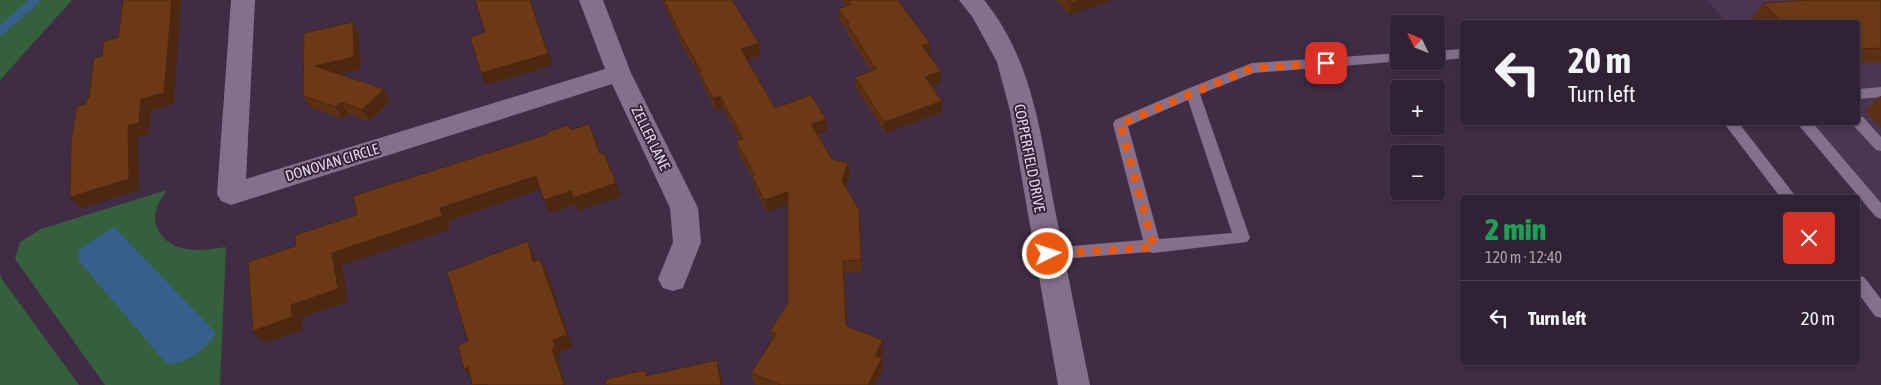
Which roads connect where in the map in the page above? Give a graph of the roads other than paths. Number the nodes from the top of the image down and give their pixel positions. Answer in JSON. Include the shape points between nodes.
{"nodes":[{"id":1,"x":242,"y":0,"type":"edge"},
{"id":2,"x":591,"y":0,"type":"edge"},
{"id":3,"x":971,"y":0,"type":"edge"},
{"id":4,"x":1460,"y":54,"type":"edge"},
{"id":5,"x":1445,"y":55,"type":"edge"},
{"id":6,"x":1390,"y":59,"type":"edge"},
{"id":7,"x":619,"y":73,"type":"junction"},
{"id":8,"x":1192,"y":92,"type":"junction"},
{"id":9,"x":1881,"y":92,"type":"edge"},
{"id":10,"x":1860,"y":94,"type":"edge"},
{"id":11,"x":1860,"y":122,"type":"edge"},
{"id":12,"x":1732,"y":125,"type":"edge"},
{"id":13,"x":1806,"y":125,"type":"edge"},
{"id":14,"x":1881,"y":146,"type":"edge"},
{"id":15,"x":1788,"y":195,"type":"edge"},
{"id":16,"x":1881,"y":213,"type":"edge"},
{"id":17,"x":1154,"y":247,"type":"junction"},
{"id":18,"x":1048,"y":254,"type":"junction"},
{"id":19,"x":674,"y":279,"type":"dead end"},
{"id":20,"x":1860,"y":285,"type":"edge"},
{"id":21,"x":1881,"y":311,"type":"edge"},
{"id":22,"x":1074,"y":385,"type":"edge"}],
"edges":[{"from":1,"to":7,"type":"street","name":"DONOVAN CIRCLE","via":[[231,194]]},
{"from":2,"to":7,"type":"street","name":"ZELLER LANE"},
{"from":3,"to":18,"type":"street","name":"COPPERFIELD DRIVE","via":[[983,15],[1011,71],[1023,111]]},
{"from":4,"to":5,"type":"lane"},
{"from":6,"to":8,"type":"lane","via":[[1252,68]]},
{"from":7,"to":19,"type":"street","name":"ZELLER LANE","via":[[684,208],[687,242]]},
{"from":8,"to":17,"type":"lane","via":[[1120,124]]},
{"from":8,"to":17,"type":"lane","via":[[1242,238]]},
{"from":9,"to":10,"type":"lane"},
{"from":11,"to":14,"type":"lane"},
{"from":12,"to":15,"type":"lane"},
{"from":13,"to":16,"type":"lane"},
{"from":17,"to":18,"type":"lane"},
{"from":18,"to":22,"type":"street","name":"COPPERFIELD DRIVE"},
{"from":20,"to":21,"type":"lane"}]}
